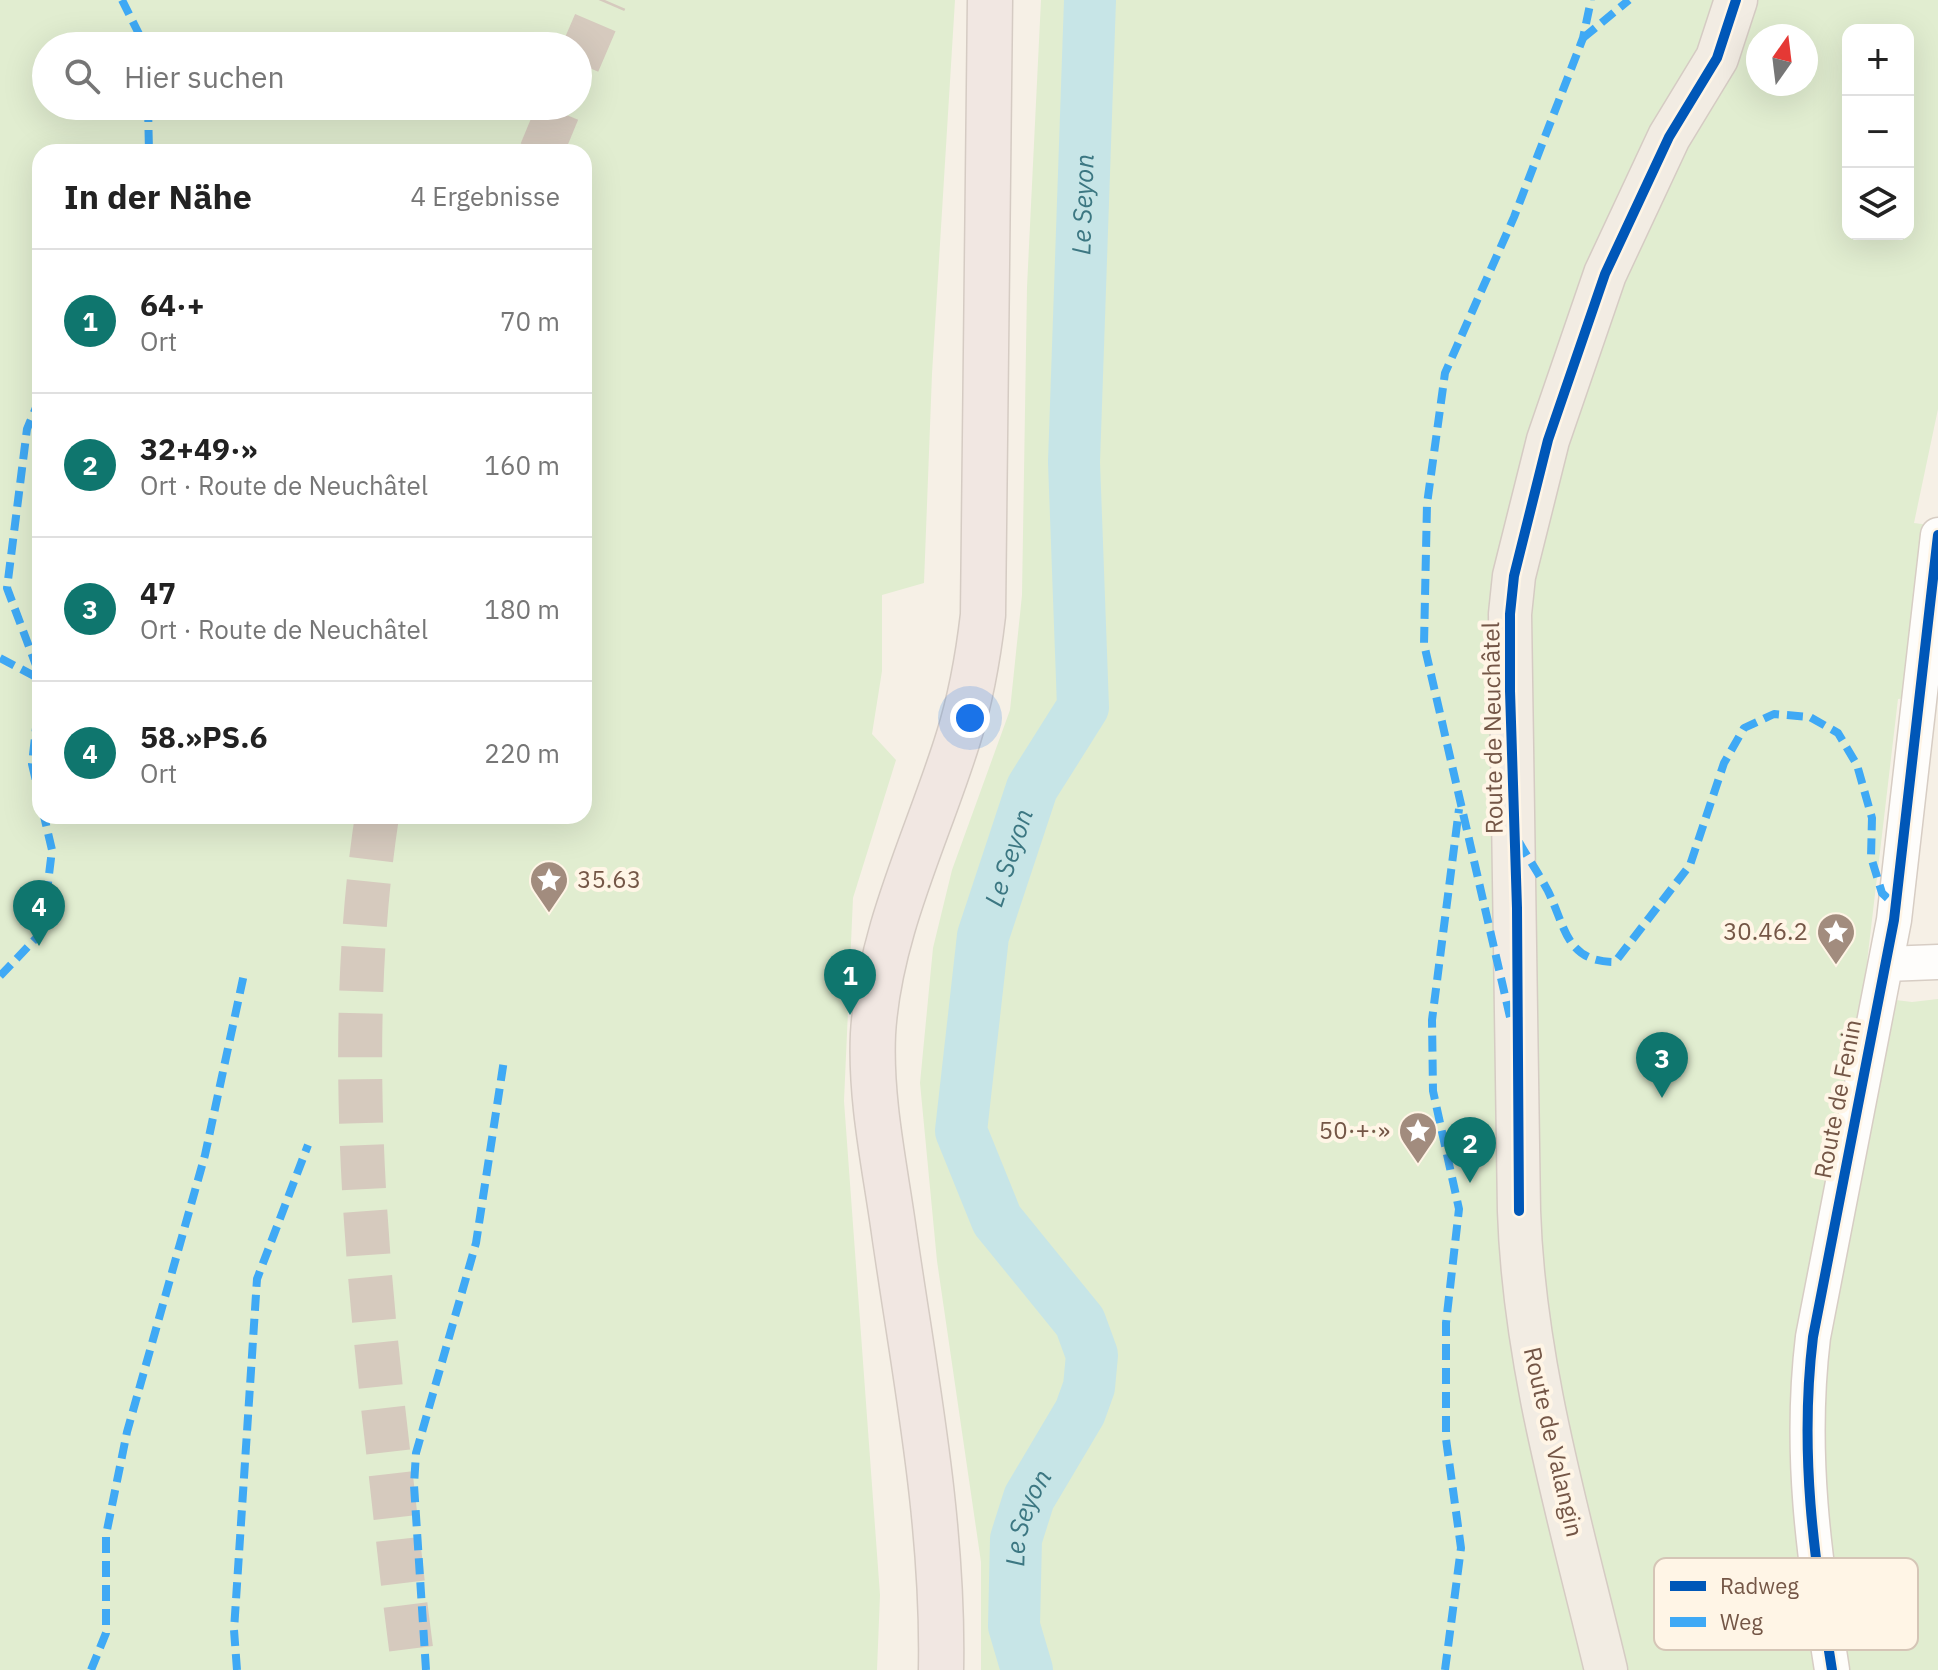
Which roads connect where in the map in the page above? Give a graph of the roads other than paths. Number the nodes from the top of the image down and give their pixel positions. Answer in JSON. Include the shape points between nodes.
{"nodes":[{"id":1,"x":990,"y":0,"type":"edge"},
{"id":2,"x":1736,"y":0,"type":"edge"},
{"id":3,"x":1938,"y":535,"type":"edge"},
{"id":4,"x":1938,"y":962,"type":"edge"},
{"id":5,"x":1886,"y":964,"type":"junction"},
{"id":6,"x":1519,"y":1211,"type":"joint"},
{"id":7,"x":1817,"y":1558,"type":"edge"},
{"id":8,"x":1829,"y":1650,"type":"edge"},
{"id":9,"x":941,"y":1670,"type":"edge"},
{"id":10,"x":1606,"y":1670,"type":"edge"},
{"id":11,"x":1832,"y":1670,"type":"edge"}],
"edges":[{"from":1,"to":9,"type":"highway","via":[[983,615],[976,675],[898,911],[873,1035],[877,1113],[932,1494]]},
{"from":2,"to":6,"type":"main road","name":"Route de Neuchâtel","via":[[1717,58],[1669,137],[1605,274],[1548,440],[1514,576],[1510,691]]},
{"from":3,"to":5,"type":"street","name":"Route de Fenin","via":[[1912,783]]},
{"from":4,"to":5,"type":"street"},
{"from":5,"to":7,"type":"street","name":"Route de Fenin","via":[[1807,1385],[1806,1475]]},
{"from":6,"to":10,"type":"main road","name":"Route de Valangin","via":[[1533,1362]]},
{"from":8,"to":11,"type":"street","name":"Route de Fenin"}]}
